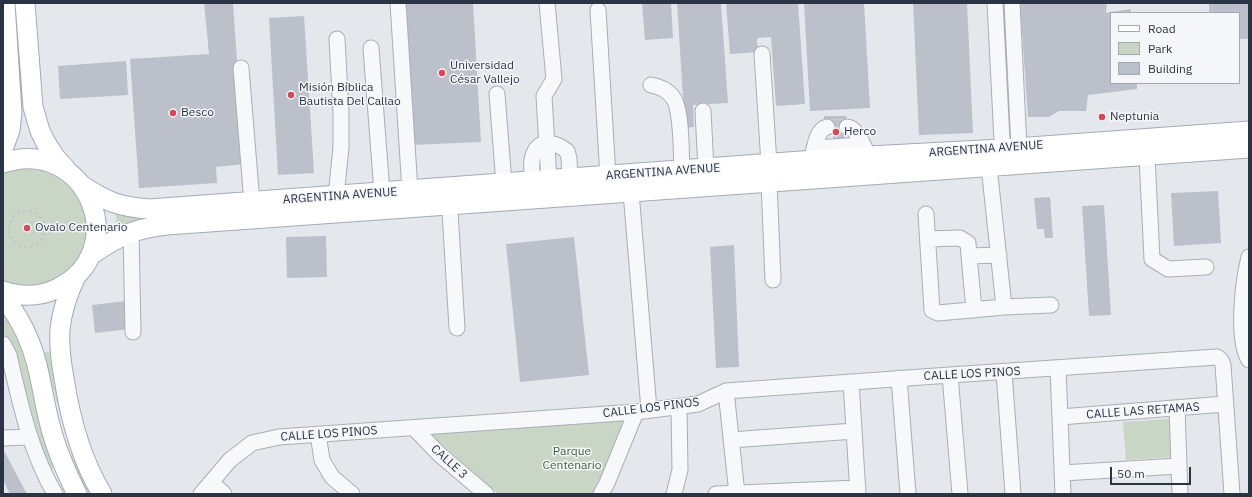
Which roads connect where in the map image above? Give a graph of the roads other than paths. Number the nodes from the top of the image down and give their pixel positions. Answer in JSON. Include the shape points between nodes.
{"nodes":[{"id":1,"x":26,"y":3,"type":"edge"},
{"id":2,"x":398,"y":3,"type":"edge"},
{"id":3,"x":547,"y":3,"type":"edge"},
{"id":4,"x":995,"y":3,"type":"edge"},
{"id":5,"x":1012,"y":3,"type":"edge"},
{"id":6,"x":4,"y":10,"type":"edge"},
{"id":7,"x":598,"y":10,"type":"dead end"},
{"id":8,"x":336,"y":39,"type":"dead end"},
{"id":9,"x":371,"y":48,"type":"dead end"},
{"id":10,"x":762,"y":54,"type":"dead end"},
{"id":11,"x":6,"y":59,"type":"edge"},
{"id":12,"x":241,"y":68,"type":"dead end"},
{"id":13,"x":651,"y":85,"type":"dead end"},
{"id":14,"x":497,"y":94,"type":"dead end"},
{"id":15,"x":703,"y":111,"type":"dead end"},
{"id":16,"x":848,"y":127,"type":"dead end"},
{"id":17,"x":827,"y":128,"type":"dead end"},
{"id":18,"x":1249,"y":131,"type":"edge"},
{"id":19,"x":546,"y":143,"type":"junction"},
{"id":20,"x":1249,"y":148,"type":"edge"},
{"id":21,"x":3,"y":149,"type":"edge"},
{"id":22,"x":1155,"y":149,"type":"junction"},
{"id":23,"x":866,"y":151,"type":"junction"},
{"id":24,"x":813,"y":155,"type":"junction"},
{"id":25,"x":1003,"y":157,"type":"junction"},
{"id":26,"x":3,"y":163,"type":"edge"},
{"id":27,"x":706,"y":169,"type":"junction"},
{"id":28,"x":682,"y":171,"type":"junction"},
{"id":29,"x":68,"y":172,"type":"junction"},
{"id":30,"x":769,"y":173,"type":"junction"},
{"id":31,"x":608,"y":176,"type":"junction"},
{"id":32,"x":570,"y":179,"type":"junction"},
{"id":33,"x":541,"y":181,"type":"junction"},
{"id":34,"x":504,"y":184,"type":"junction"},
{"id":35,"x":83,"y":186,"type":"junction"},
{"id":36,"x":631,"y":192,"type":"junction"},
{"id":37,"x":396,"y":196,"type":"junction"},
{"id":38,"x":336,"y":197,"type":"junction"},
{"id":39,"x":449,"y":197,"type":"junction"},
{"id":40,"x":252,"y":203,"type":"junction"},
{"id":41,"x":283,"y":209,"type":"junction"},
{"id":42,"x":926,"y":214,"type":"dead end"},
{"id":43,"x":194,"y":215,"type":"junction"},
{"id":44,"x":131,"y":232,"type":"junction"},
{"id":45,"x":928,"y":239,"type":"junction"},
{"id":46,"x":90,"y":255,"type":"junction"},
{"id":47,"x":999,"y":255,"type":"junction"},
{"id":48,"x":969,"y":256,"type":"junction"},
{"id":49,"x":1249,"y":257,"type":"edge"},
{"id":50,"x":1206,"y":267,"type":"dead end"},
{"id":51,"x":76,"y":276,"type":"junction"},
{"id":52,"x":773,"y":280,"type":"dead end"},
{"id":53,"x":3,"y":291,"type":"edge"},
{"id":54,"x":3,"y":297,"type":"edge"},
{"id":55,"x":1051,"y":305,"type":"dead end"},
{"id":56,"x":1004,"y":307,"type":"junction"},
{"id":57,"x":974,"y":310,"type":"junction"},
{"id":58,"x":457,"y":328,"type":"dead end"},
{"id":59,"x":133,"y":332,"type":"dead end"},
{"id":60,"x":5,"y":351,"type":"edge"},
{"id":61,"x":1249,"y":360,"type":"edge"},
{"id":62,"x":1058,"y":368,"type":"junction"},
{"id":63,"x":1004,"y":372,"type":"junction"},
{"id":64,"x":950,"y":374,"type":"junction"},
{"id":65,"x":899,"y":378,"type":"junction"},
{"id":66,"x":851,"y":382,"type":"junction"},
{"id":67,"x":9,"y":383,"type":"edge"},
{"id":68,"x":726,"y":391,"type":"junction"},
{"id":69,"x":1225,"y":404,"type":"junction"},
{"id":70,"x":679,"y":407,"type":"junction"},
{"id":71,"x":1176,"y":408,"type":"junction"},
{"id":72,"x":643,"y":411,"type":"junction"},
{"id":73,"x":1060,"y":417,"type":"junction"},
{"id":74,"x":414,"y":428,"type":"junction"},
{"id":75,"x":854,"y":432,"type":"junction"},
{"id":76,"x":318,"y":434,"type":"junction"},
{"id":77,"x":29,"y":437,"type":"junction"},
{"id":78,"x":3,"y":438,"type":"edge"},
{"id":79,"x":731,"y":440,"type":"junction"},
{"id":80,"x":1178,"y":466,"type":"junction"},
{"id":81,"x":1062,"y":473,"type":"junction"},
{"id":82,"x":211,"y":482,"type":"junction"},
{"id":83,"x":858,"y":491,"type":"edge"},
{"id":84,"x":55,"y":494,"type":"edge"},
{"id":85,"x":77,"y":494,"type":"edge"},
{"id":86,"x":102,"y":494,"type":"edge"},
{"id":87,"x":201,"y":494,"type":"edge"},
{"id":88,"x":224,"y":494,"type":"edge"},
{"id":89,"x":352,"y":494,"type":"edge"},
{"id":90,"x":486,"y":494,"type":"edge"},
{"id":91,"x":601,"y":494,"type":"edge"},
{"id":92,"x":674,"y":494,"type":"edge"},
{"id":93,"x":716,"y":494,"type":"edge"},
{"id":94,"x":737,"y":494,"type":"edge"},
{"id":95,"x":908,"y":494,"type":"edge"},
{"id":96,"x":960,"y":494,"type":"edge"},
{"id":97,"x":1013,"y":494,"type":"edge"},
{"id":98,"x":1063,"y":494,"type":"edge"},
{"id":99,"x":1180,"y":494,"type":"edge"},
{"id":100,"x":1232,"y":494,"type":"edge"}],
"edges":[{"from":1,"to":29,"type":"main road","via":[[31,94],[36,119],[46,143]]},
{"from":2,"to":37,"type":"street"},
{"from":3,"to":19,"type":"street","via":[[554,79],[544,96]]},
{"from":4,"to":25,"type":"street"},
{"from":5,"to":25,"type":"street"},
{"from":6,"to":11,"type":"main road"},
{"from":7,"to":31,"type":"street"},
{"from":8,"to":38,"type":"street","via":[[341,140]]},
{"from":9,"to":37,"type":"street"},
{"from":10,"to":30,"type":"street"},
{"from":11,"to":21,"type":"main road","via":[[12,113],[10,130]]},
{"from":12,"to":40,"type":"street"},
{"from":13,"to":28,"type":"street","via":[[661,86],[674,100],[679,121]]},
{"from":14,"to":34,"type":"street"},
{"from":15,"to":27,"type":"street"},
{"from":16,"to":23,"type":"street","via":[[855,130]]},
{"from":17,"to":24,"type":"street","via":[[819,132]]},
{"from":18,"to":22,"type":"main road","name":"ARGENTINA AVENUE"},
{"from":19,"to":32,"type":"street","via":[[558,144],[567,151]]},
{"from":19,"to":33,"type":"street"},
{"from":20,"to":22,"type":"main road","name":"ARGENTINA AVENUE"},
{"from":22,"to":25,"type":"main road","name":"ARGENTINA AVENUE"},
{"from":22,"to":50,"type":"street","via":[[1152,259],[1168,269]]},
{"from":23,"to":24,"type":"main road","name":"ARGENTINA AVENUE"},
{"from":23,"to":25,"type":"main road","name":"ARGENTINA AVENUE"},
{"from":24,"to":30,"type":"main road","name":"ARGENTINA AVENUE"},
{"from":25,"to":30,"type":"main road","name":"ARGENTINA AVENUE"},
{"from":25,"to":47,"type":"street"},
{"from":26,"to":29,"type":"main road","via":[[24,159],[39,160],[54,164]]},
{"from":27,"to":28,"type":"main road","name":"ARGENTINA AVENUE"},
{"from":27,"to":30,"type":"main road","name":"ARGENTINA AVENUE"},
{"from":28,"to":31,"type":"main road","name":"ARGENTINA AVENUE"},
{"from":29,"to":35,"type":"main road"},
{"from":30,"to":36,"type":"main road","name":"ARGENTINA AVENUE"},
{"from":30,"to":52,"type":"street"},
{"from":31,"to":32,"type":"main road","name":"ARGENTINA AVENUE"},
{"from":32,"to":33,"type":"main road","name":"ARGENTINA AVENUE"},
{"from":33,"to":34,"type":"main road","name":"ARGENTINA AVENUE"},
{"from":34,"to":39,"type":"main road","name":"ARGENTINA AVENUE"},
{"from":35,"to":43,"type":"main road","name":"ARGENTINA AVENUE","via":[[102,199],[117,205]]},
{"from":35,"to":46,"type":"main road","via":[[90,198],[96,224],[95,240]]},
{"from":36,"to":39,"type":"main road","name":"ARGENTINA AVENUE"},
{"from":36,"to":72,"type":"street"},
{"from":37,"to":38,"type":"main road","name":"ARGENTINA AVENUE"},
{"from":37,"to":39,"type":"main road","name":"ARGENTINA AVENUE"},
{"from":37,"to":41,"type":"main road","name":"ARGENTINA AVENUE"},
{"from":38,"to":41,"type":"main road","name":"ARGENTINA AVENUE"},
{"from":39,"to":58,"type":"street"},
{"from":40,"to":41,"type":"main road","name":"ARGENTINA AVENUE"},
{"from":40,"to":43,"type":"main road","name":"ARGENTINA AVENUE"},
{"from":41,"to":43,"type":"main road","name":"ARGENTINA AVENUE"},
{"from":42,"to":45,"type":"street"},
{"from":43,"to":44,"type":"main road","name":"ARGENTINA AVENUE"},
{"from":44,"to":46,"type":"main road","name":"ARGENTINA AVENUE"},
{"from":44,"to":59,"type":"street"},
{"from":45,"to":48,"type":"street","via":[[960,238],[968,243]]},
{"from":45,"to":57,"type":"street","via":[[932,310],[938,313]]},
{"from":46,"to":51,"type":"main road"},
{"from":47,"to":48,"type":"street"},
{"from":47,"to":56,"type":"street"},
{"from":48,"to":57,"type":"street"},
{"from":49,"to":61,"type":"street","via":[[1243,289],[1242,336],[1242,344]]},
{"from":51,"to":53,"type":"main road","via":[[64,286],[34,296],[14,295]]},
{"from":51,"to":86,"type":"main road","via":[[62,315],[61,362],[82,452]]},
{"from":54,"to":85,"type":"main road","via":[[19,320],[33,350],[50,426]]},
{"from":55,"to":56,"type":"street"},
{"from":56,"to":57,"type":"street"},
{"from":60,"to":67,"type":"street"},
{"from":62,"to":63,"type":"street","name":"CALLE LOS PINOS"},
{"from":62,"to":69,"type":"street","name":"CALLE LOS PINOS","via":[[1217,357],[1222,365]]},
{"from":62,"to":73,"type":"street"},
{"from":63,"to":64,"type":"street","name":"CALLE LOS PINOS"},
{"from":63,"to":97,"type":"street"},
{"from":64,"to":65,"type":"street","name":"CALLE LOS PINOS"},
{"from":64,"to":96,"type":"street"},
{"from":65,"to":66,"type":"street","name":"CALLE LOS PINOS"},
{"from":65,"to":95,"type":"street"},
{"from":66,"to":68,"type":"street","name":"CALLE LOS PINOS"},
{"from":66,"to":75,"type":"street"},
{"from":67,"to":77,"type":"street"},
{"from":68,"to":70,"type":"street","name":"CALLE LOS PINOS","via":[[698,404]]},
{"from":68,"to":79,"type":"street"},
{"from":69,"to":71,"type":"street","name":"CALLE LAS RETAMAS"},
{"from":69,"to":100,"type":"street"},
{"from":70,"to":72,"type":"street","name":"CALLE LOS PINOS"},
{"from":70,"to":92,"type":"street","via":[[680,470]]},
{"from":71,"to":73,"type":"street","name":"CALLE LAS RETAMAS"},
{"from":71,"to":80,"type":"street"},
{"from":72,"to":74,"type":"street","name":"CALLE LOS PINOS"},
{"from":72,"to":91,"type":"street"},
{"from":73,"to":81,"type":"street"},
{"from":74,"to":76,"type":"street","name":"CALLE LOS PINOS"},
{"from":74,"to":90,"type":"street","name":"CALLE 3","via":[[439,454]]},
{"from":75,"to":79,"type":"street"},
{"from":75,"to":83,"type":"street"},
{"from":76,"to":82,"type":"street","name":"CALLE LOS PINOS","via":[[279,437],[252,443],[230,460]]},
{"from":76,"to":89,"type":"street","via":[[322,460],[332,477]]},
{"from":77,"to":78,"type":"street"},
{"from":77,"to":84,"type":"street","via":[[44,475]]},
{"from":79,"to":94,"type":"street"},
{"from":80,"to":81,"type":"street"},
{"from":80,"to":99,"type":"street"},
{"from":81,"to":98,"type":"street"},
{"from":82,"to":87,"type":"street","name":"CALLE LOS PINOS"},
{"from":82,"to":88,"type":"street"},
{"from":83,"to":94,"type":"street"},
{"from":93,"to":94,"type":"street"}]}
